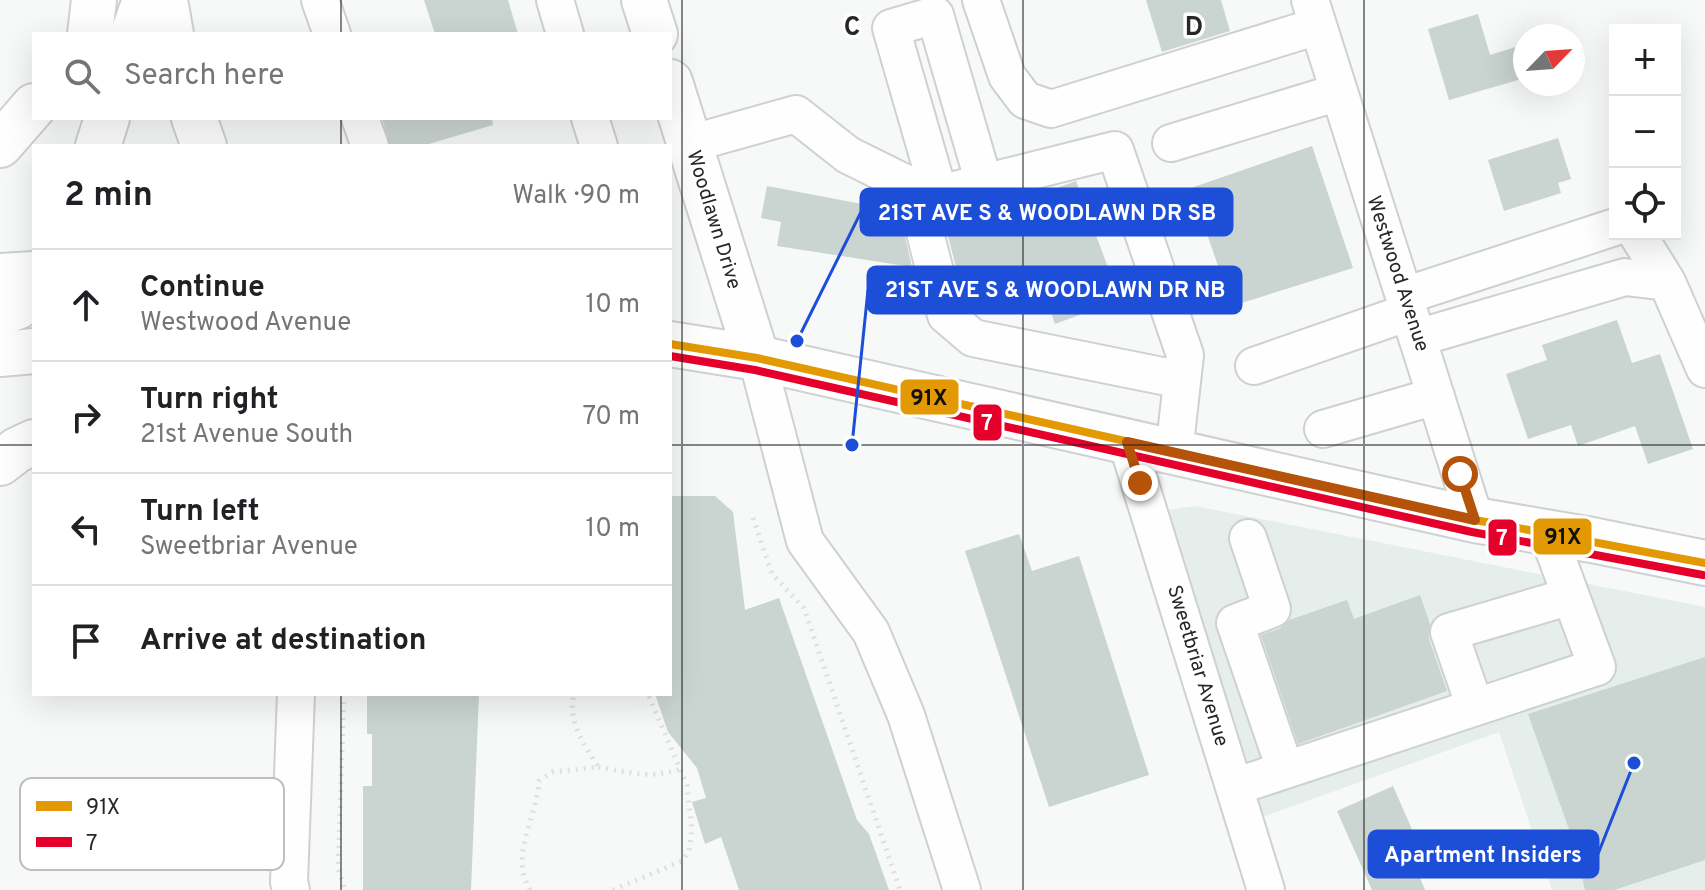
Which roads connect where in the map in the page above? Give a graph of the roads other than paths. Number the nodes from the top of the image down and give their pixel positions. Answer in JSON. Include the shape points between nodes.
{"nodes":[{"id":1,"x":94,"y":0,"type":"edge"},
{"id":2,"x":145,"y":0,"type":"edge"},
{"id":3,"x":165,"y":0,"type":"edge"},
{"id":4,"x":320,"y":0,"type":"edge"},
{"id":5,"x":555,"y":0,"type":"edge"},
{"id":6,"x":981,"y":0,"type":"edge"},
{"id":7,"x":1314,"y":13,"type":"edge"},
{"id":8,"x":90,"y":32,"type":"edge"},
{"id":9,"x":134,"y":32,"type":"edge"},
{"id":10,"x":171,"y":32,"type":"edge"},
{"id":11,"x":331,"y":32,"type":"edge"},
{"id":12,"x":564,"y":32,"type":"edge"},
{"id":13,"x":672,"y":89,"type":"edge"},
{"id":14,"x":1339,"y":92,"type":"junction"},
{"id":15,"x":32,"y":108,"type":"edge"},
{"id":16,"x":106,"y":120,"type":"edge"},
{"id":17,"x":195,"y":120,"type":"edge"},
{"id":18,"x":361,"y":120,"type":"edge"},
{"id":19,"x":591,"y":120,"type":"edge"},
{"id":20,"x":1171,"y":143,"type":"dead end"},
{"id":21,"x":99,"y":144,"type":"edge"},
{"id":22,"x":203,"y":144,"type":"edge"},
{"id":23,"x":369,"y":144,"type":"edge"},
{"id":24,"x":598,"y":144,"type":"edge"},
{"id":25,"x":689,"y":144,"type":"junction"},
{"id":26,"x":0,"y":145,"type":"edge"},
{"id":27,"x":984,"y":183,"type":"junction"},
{"id":28,"x":935,"y":195,"type":"junction"},
{"id":29,"x":1609,"y":230,"type":"edge"},
{"id":30,"x":1641,"y":240,"type":"edge"},
{"id":31,"x":32,"y":274,"type":"edge"},
{"id":32,"x":0,"y":276,"type":"edge"},
{"id":33,"x":1667,"y":282,"type":"junction"},
{"id":34,"x":32,"y":296,"type":"edge"},
{"id":35,"x":0,"y":313,"type":"edge"},
{"id":36,"x":1410,"y":315,"type":"junction"},
{"id":37,"x":672,"y":344,"type":"edge"},
{"id":38,"x":32,"y":351,"type":"edge"},
{"id":39,"x":0,"y":354,"type":"edge"},
{"id":40,"x":757,"y":358,"type":"junction"},
{"id":41,"x":1254,"y":366,"type":"dead end"},
{"id":42,"x":1705,"y":369,"type":"edge"},
{"id":43,"x":1182,"y":380,"type":"junction"},
{"id":44,"x":1436,"y":396,"type":"junction"},
{"id":45,"x":1323,"y":429,"type":"dead end"},
{"id":46,"x":1127,"y":442,"type":"junction"},
{"id":47,"x":32,"y":443,"type":"edge"},
{"id":48,"x":1174,"y":453,"type":"junction"},
{"id":49,"x":0,"y":463,"type":"edge"},
{"id":50,"x":1475,"y":520,"type":"junction"},
{"id":51,"x":1548,"y":534,"type":"junction"},
{"id":52,"x":1248,"y":538,"type":"dead end"},
{"id":53,"x":1705,"y":563,"type":"edge"},
{"id":54,"x":1571,"y":596,"type":"junction"},
{"id":55,"x":296,"y":696,"type":"edge"},
{"id":56,"x":1475,"y":707,"type":"junction"},
{"id":57,"x":1285,"y":769,"type":"junction"},
{"id":58,"x":1234,"y":787,"type":"junction"},
{"id":59,"x":291,"y":890,"type":"edge"},
{"id":60,"x":962,"y":890,"type":"edge"},
{"id":61,"x":1266,"y":890,"type":"edge"}],
"edges":[{"from":1,"to":8,"type":"main road"},
{"from":2,"to":9,"type":"main road"},
{"from":3,"to":10,"type":"main road"},
{"from":4,"to":11,"type":"street"},
{"from":5,"to":12,"type":"street"},
{"from":6,"to":7,"type":"street","name":"Westwood Avenue","via":[[1007,76],[1025,100],[1051,109]]},
{"from":7,"to":14,"type":"street","name":"Westwood Avenue"},
{"from":13,"to":25,"type":"main road","name":"Woodlawn Drive"},
{"from":14,"to":20,"type":"street"},
{"from":14,"to":36,"type":"street","name":"Westwood Avenue"},
{"from":15,"to":26,"type":"main road"},
{"from":16,"to":21,"type":"main road"},
{"from":17,"to":22,"type":"main road"},
{"from":18,"to":23,"type":"street"},
{"from":19,"to":24,"type":"street"},
{"from":25,"to":28,"type":"street","via":[[796,114],[848,155]]},
{"from":25,"to":40,"type":"main road","name":"Woodlawn Drive"},
{"from":27,"to":28,"type":"street"},
{"from":27,"to":28,"type":"street","via":[[935,15],[891,28]]},
{"from":27,"to":43,"type":"street","via":[[1115,150],[1185,355]]},
{"from":28,"to":43,"type":"street","via":[[919,209],[946,315],[973,338]]},
{"from":29,"to":36,"type":"street"},
{"from":30,"to":33,"type":"street"},
{"from":31,"to":32,"type":"main road"},
{"from":33,"to":36,"type":"street","via":[[1625,277]]},
{"from":33,"to":42,"type":"street"},
{"from":34,"to":35,"type":"main road"},
{"from":36,"to":41,"type":"street"},
{"from":36,"to":44,"type":"street","name":"Westwood Avenue"},
{"from":37,"to":40,"type":"main road"},
{"from":38,"to":39,"type":"main road"},
{"from":40,"to":46,"type":"main road"},
{"from":40,"to":60,"type":"street","via":[[805,541],[871,632],[906,715]]},
{"from":43,"to":48,"type":"street"},
{"from":44,"to":45,"type":"street"},
{"from":44,"to":50,"type":"street","name":"Westwood Avenue"},
{"from":46,"to":48,"type":"main road"},
{"from":46,"to":58,"type":"street","name":"Sweetbriar Avenue"},
{"from":47,"to":49,"type":"main road"},
{"from":48,"to":50,"type":"main road"},
{"from":50,"to":51,"type":"main road"},
{"from":51,"to":53,"type":"main road"},
{"from":51,"to":54,"type":"street"},
{"from":52,"to":57,"type":"street","via":[[1272,609],[1235,623]]},
{"from":54,"to":56,"type":"street","via":[[1597,667]]},
{"from":54,"to":56,"type":"street","via":[[1449,632]]},
{"from":55,"to":59,"type":"street"},
{"from":56,"to":57,"type":"street"},
{"from":57,"to":58,"type":"street"},
{"from":58,"to":61,"type":"street","name":"Sweetbriar Avenue"}]}
